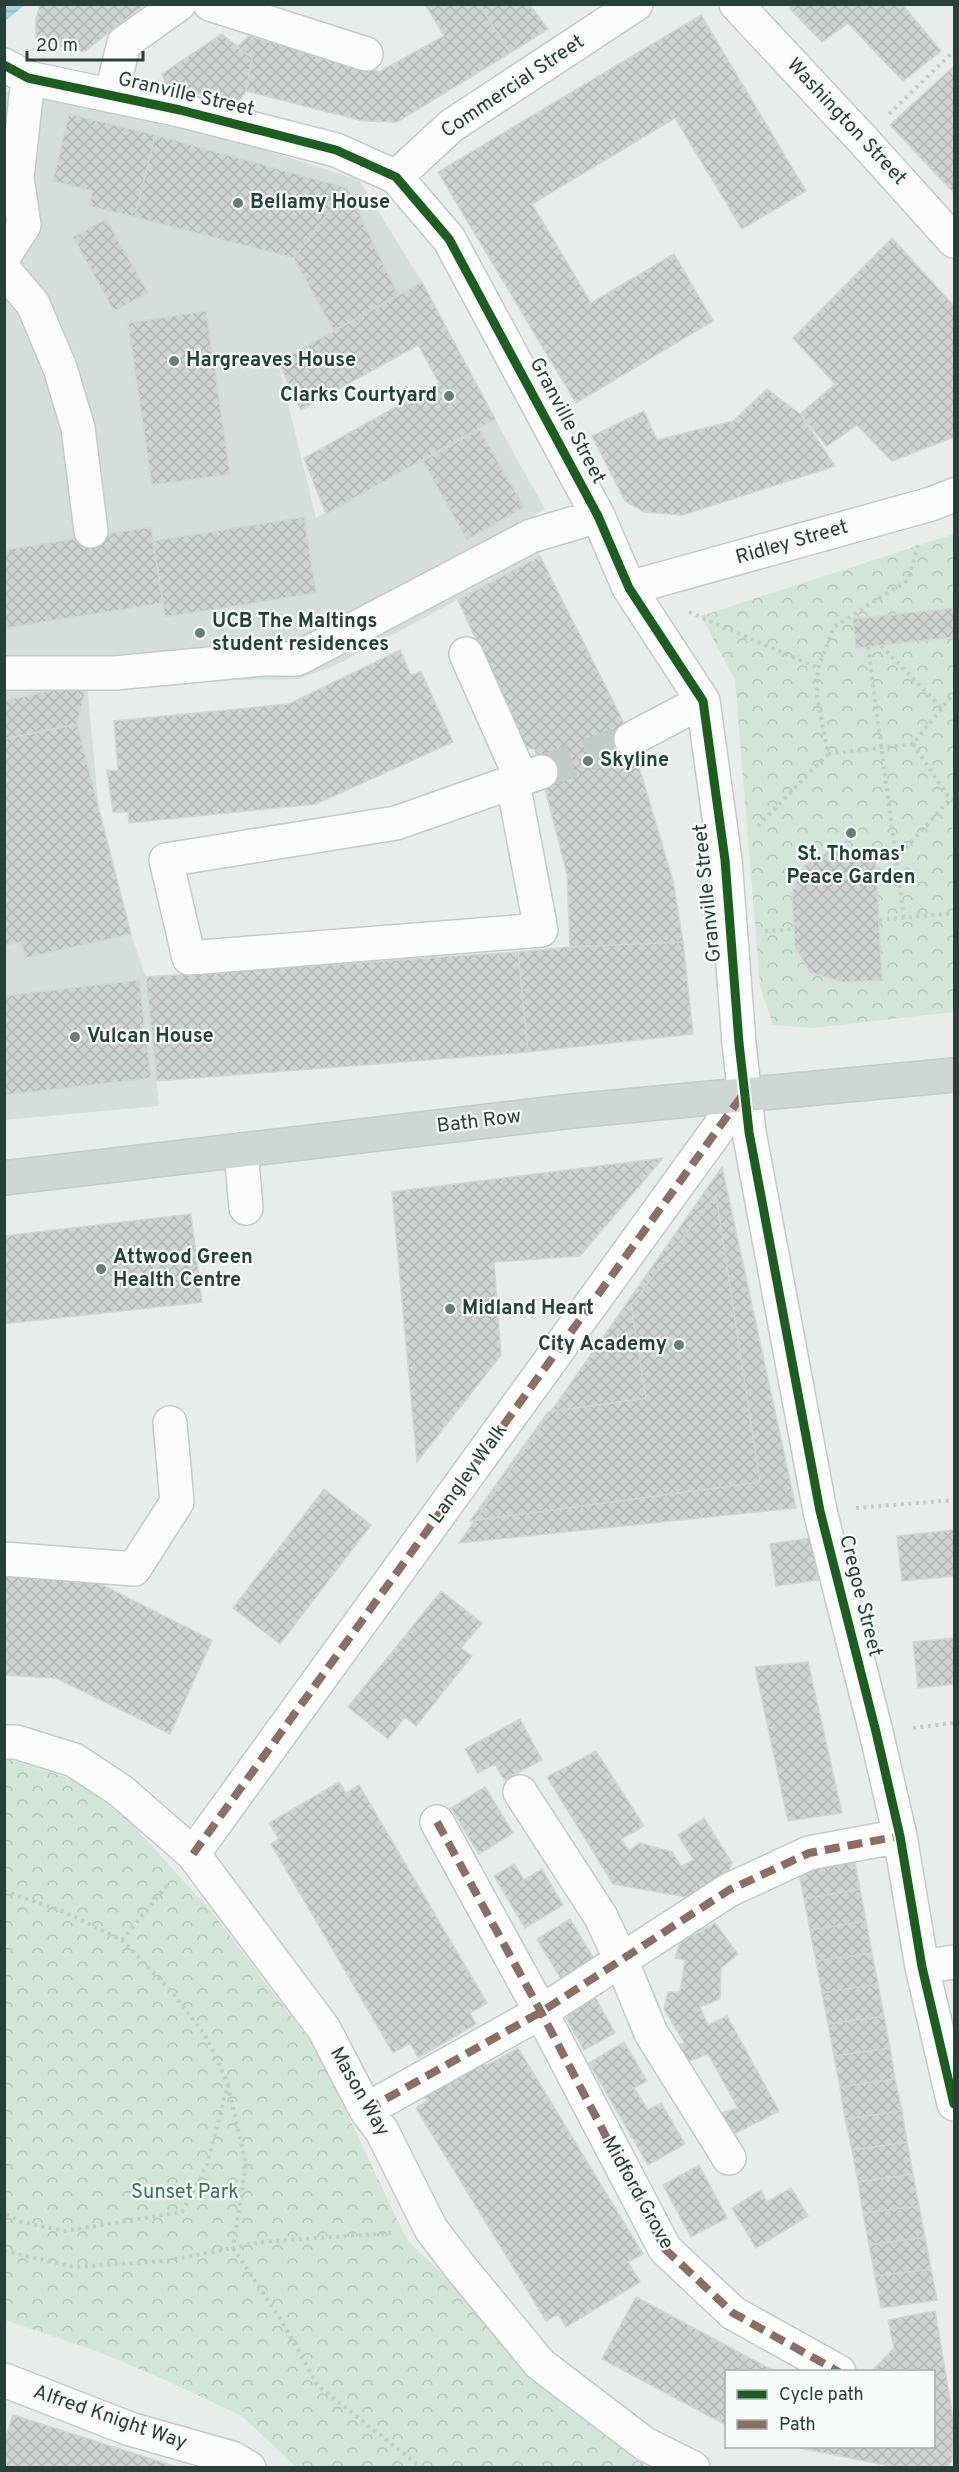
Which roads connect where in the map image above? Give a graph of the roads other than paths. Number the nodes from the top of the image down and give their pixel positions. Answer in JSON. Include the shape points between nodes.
{"nodes":[{"id":1,"x":179,"y":4,"type":"edge"},
{"id":2,"x":210,"y":4,"type":"edge"},
{"id":3,"x":636,"y":4,"type":"edge"},
{"id":4,"x":736,"y":4,"type":"edge"},
{"id":5,"x":366,"y":54,"type":"dead end"},
{"id":6,"x":16,"y":72,"type":"edge"},
{"id":7,"x":111,"y":96,"type":"junction"},
{"id":8,"x":396,"y":177,"type":"junction"},
{"id":9,"x":954,"y":241,"type":"edge"},
{"id":10,"x":4,"y":256,"type":"edge"},
{"id":11,"x":4,"y":270,"type":"edge"},
{"id":12,"x":943,"y":500,"type":"edge"},
{"id":13,"x":598,"y":516,"type":"junction"},
{"id":14,"x":91,"y":531,"type":"dead end"},
{"id":15,"x":629,"y":588,"type":"junction"},
{"id":16,"x":466,"y":654,"type":"dead end"},
{"id":17,"x":4,"y":673,"type":"edge"},
{"id":18,"x":703,"y":701,"type":"junction"},
{"id":19,"x":632,"y":739,"type":"tunnel mouth"},
{"id":20,"x":526,"y":778,"type":"junction"},
{"id":21,"x":954,"y":1074,"type":"edge"},
{"id":22,"x":744,"y":1093,"type":"junction"},
{"id":23,"x":241,"y":1150,"type":"junction"},
{"id":24,"x":4,"y":1178,"type":"edge"},
{"id":25,"x":246,"y":1208,"type":"dead end"},
{"id":26,"x":170,"y":1423,"type":"dead end"},
{"id":27,"x":4,"y":1559,"type":"edge"},
{"id":28,"x":4,"y":1742,"type":"edge"},
{"id":29,"x":520,"y":1792,"type":"dead end"},
{"id":30,"x":437,"y":1822,"type":"dead end"},
{"id":31,"x":900,"y":1836,"type":"junction"},
{"id":32,"x":193,"y":1854,"type":"junction"},
{"id":33,"x":621,"y":1960,"type":"junction"},
{"id":34,"x":954,"y":1962,"type":"edge"},
{"id":35,"x":922,"y":1967,"type":"junction"},
{"id":36,"x":541,"y":2012,"type":"junction"},
{"id":37,"x":954,"y":2104,"type":"edge"},
{"id":38,"x":366,"y":2110,"type":"junction"},
{"id":39,"x":729,"y":2158,"type":"dead end"},
{"id":40,"x":835,"y":2370,"type":"edge"},
{"id":41,"x":4,"y":2380,"type":"edge"},
{"id":42,"x":241,"y":2466,"type":"edge"},
{"id":43,"x":693,"y":2468,"type":"edge"}],
"edges":[{"from":1,"to":7,"type":"street","via":[[124,43]]},
{"from":2,"to":5,"type":"street"},
{"from":3,"to":8,"type":"street","name":"Commercial Street","via":[[451,126]]},
{"from":4,"to":9,"type":"street","name":"Washington Street"},
{"from":6,"to":7,"type":"street","name":"Granville Street"},
{"from":6,"to":10,"type":"street","via":[[17,178],[24,225]]},
{"from":7,"to":8,"type":"street","name":"Granville Street","via":[[336,150]]},
{"from":8,"to":13,"type":"street","name":"Granville Street","via":[[449,239]]},
{"from":11,"to":14,"type":"street","via":[[33,304],[60,368],[78,428]]},
{"from":12,"to":15,"type":"street","name":"Ridley Street"},
{"from":13,"to":15,"type":"street","name":"Granville Street"},
{"from":13,"to":17,"type":"street","via":[[531,536],[297,659],[115,673]]},
{"from":15,"to":18,"type":"street","name":"Granville Street"},
{"from":16,"to":20,"type":"street"},
{"from":18,"to":19,"type":"street"},
{"from":18,"to":22,"type":"street","name":"Granville Street","via":[[725,860]]},
{"from":20,"to":20,"type":"street","via":[[396,824],[166,860],[189,958],[541,930]]},
{"from":21,"to":22,"type":"main road","name":"Bath Row"},
{"from":22,"to":23,"type":"main road","name":"Bath Row"},
{"from":22,"to":31,"type":"street","name":"Cregoe Street","via":[[748,1132],[820,1511]]},
{"from":22,"to":32,"type":"street","name":"Langley Walk"},
{"from":23,"to":24,"type":"main road","name":"Bath Row"},
{"from":23,"to":25,"type":"street"},
{"from":26,"to":27,"type":"street","via":[[177,1502],[134,1569]]},
{"from":28,"to":32,"type":"street","name":"Mason Way","via":[[75,1760],[121,1791]]},
{"from":29,"to":33,"type":"street","via":[[601,1917]]},
{"from":30,"to":36,"type":"street","name":"Midford Grove"},
{"from":31,"to":33,"type":"street","via":[[809,1852],[729,1890]]},
{"from":31,"to":35,"type":"street","name":"Cregoe Street"},
{"from":32,"to":38,"type":"street","name":"Mason Way","via":[[324,2029]]},
{"from":33,"to":36,"type":"street"},
{"from":33,"to":39,"type":"street","via":[[651,2033]]},
{"from":34,"to":35,"type":"street"},
{"from":35,"to":37,"type":"street","name":"Cregoe Street"},
{"from":36,"to":38,"type":"street"},
{"from":36,"to":40,"type":"street","name":"Midford Grove","via":[[664,2249],[733,2313]]},
{"from":38,"to":43,"type":"street","name":"Mason Way","via":[[382,2131],[431,2229],[540,2364],[645,2444]]},
{"from":41,"to":42,"type":"street","name":"Alfred Knight Way","via":[[130,2429],[232,2458]]}]}
